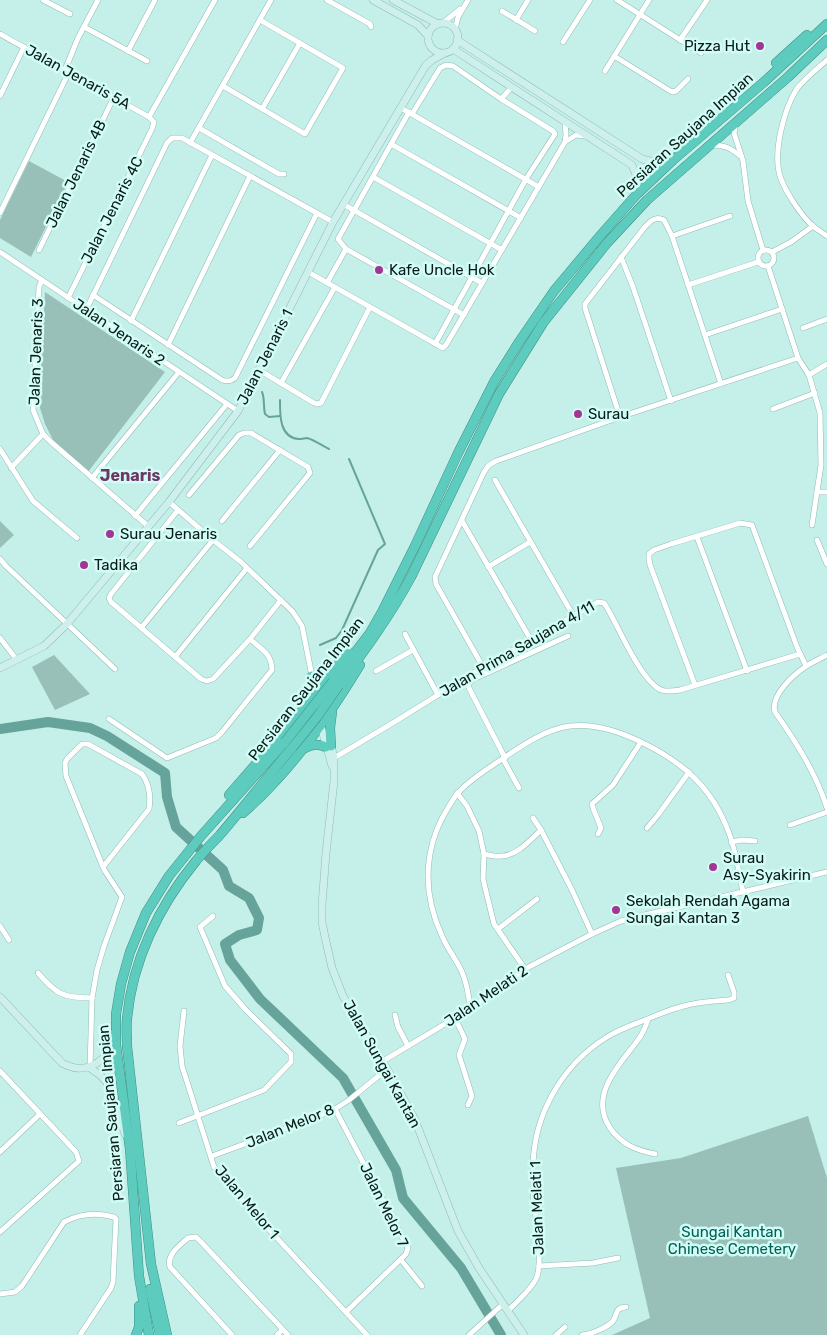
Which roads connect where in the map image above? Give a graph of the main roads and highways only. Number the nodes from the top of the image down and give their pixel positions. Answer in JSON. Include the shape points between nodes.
{"nodes":[{"id":1,"x":827,"y":24,"type":"edge"},
{"id":2,"x":827,"y":40,"type":"edge"},
{"id":3,"x":380,"y":630,"type":"junction"},
{"id":4,"x":312,"y":676,"type":"road end"},
{"id":5,"x":332,"y":682,"type":"junction"},
{"id":6,"x":333,"y":709,"type":"junction"},
{"id":7,"x":288,"y":745,"type":"junction"},
{"id":8,"x":304,"y":749,"type":"junction"},
{"id":9,"x":199,"y":834,"type":"junction"},
{"id":10,"x":219,"y":836,"type":"junction"},
{"id":11,"x":151,"y":1264,"type":"junction"},
{"id":12,"x":139,"y":1276,"type":"junction"},
{"id":13,"x":136,"y":1335,"type":"edge"},
{"id":14,"x":149,"y":1335,"type":"edge"},
{"id":15,"x":160,"y":1335,"type":"edge"},
{"id":16,"x":167,"y":1335,"type":"edge"}],
"edges":[{"from":1,"to":5,"type":"highway","name":"Persiaran Saujana Impian","via":[[808,33],[770,70],[764,82],[637,194],[554,291],[494,382],[382,612]]},
{"from":2,"to":3,"type":"highway","name":"Persiaran Saujana Impian","via":[[647,200],[543,323],[499,394],[412,577]]},
{"from":3,"to":5,"type":"highway","name":"Persiaran Saujana Impian"},
{"from":3,"to":6,"type":"highway"},
{"from":4,"to":5,"type":"highway"},
{"from":5,"to":7,"type":"highway","name":"Persiaran Saujana Impian","bridge":true},
{"from":5,"to":9,"type":"highway","via":[[315,693]]},
{"from":6,"to":8,"type":"highway"},
{"from":6,"to":8,"type":"highway","via":[[329,746],[316,744]]},
{"from":7,"to":9,"type":"highway","name":"Persiaran Saujana Impian"},
{"from":7,"to":10,"type":"highway","name":"Persiaran Saujana Impian"},
{"from":8,"to":10,"type":"highway","via":[[264,795]]},
{"from":9,"to":12,"type":"highway","name":"Persiaran Saujana Impian","via":[[146,912],[130,952],[116,1014],[116,1045],[130,1149]]},
{"from":10,"to":11,"type":"highway","name":"Persiaran Saujana Impian","via":[[196,861],[161,911],[132,985],[127,1046]]},
{"from":11,"to":15,"type":"highway","via":[[150,1289]]},
{"from":11,"to":16,"type":"highway","name":"Persiaran Saujana Impian"},
{"from":12,"to":13,"type":"highway","via":[[140,1318]]},
{"from":12,"to":14,"type":"highway","name":"Persiaran Saujana Impian"}]}
